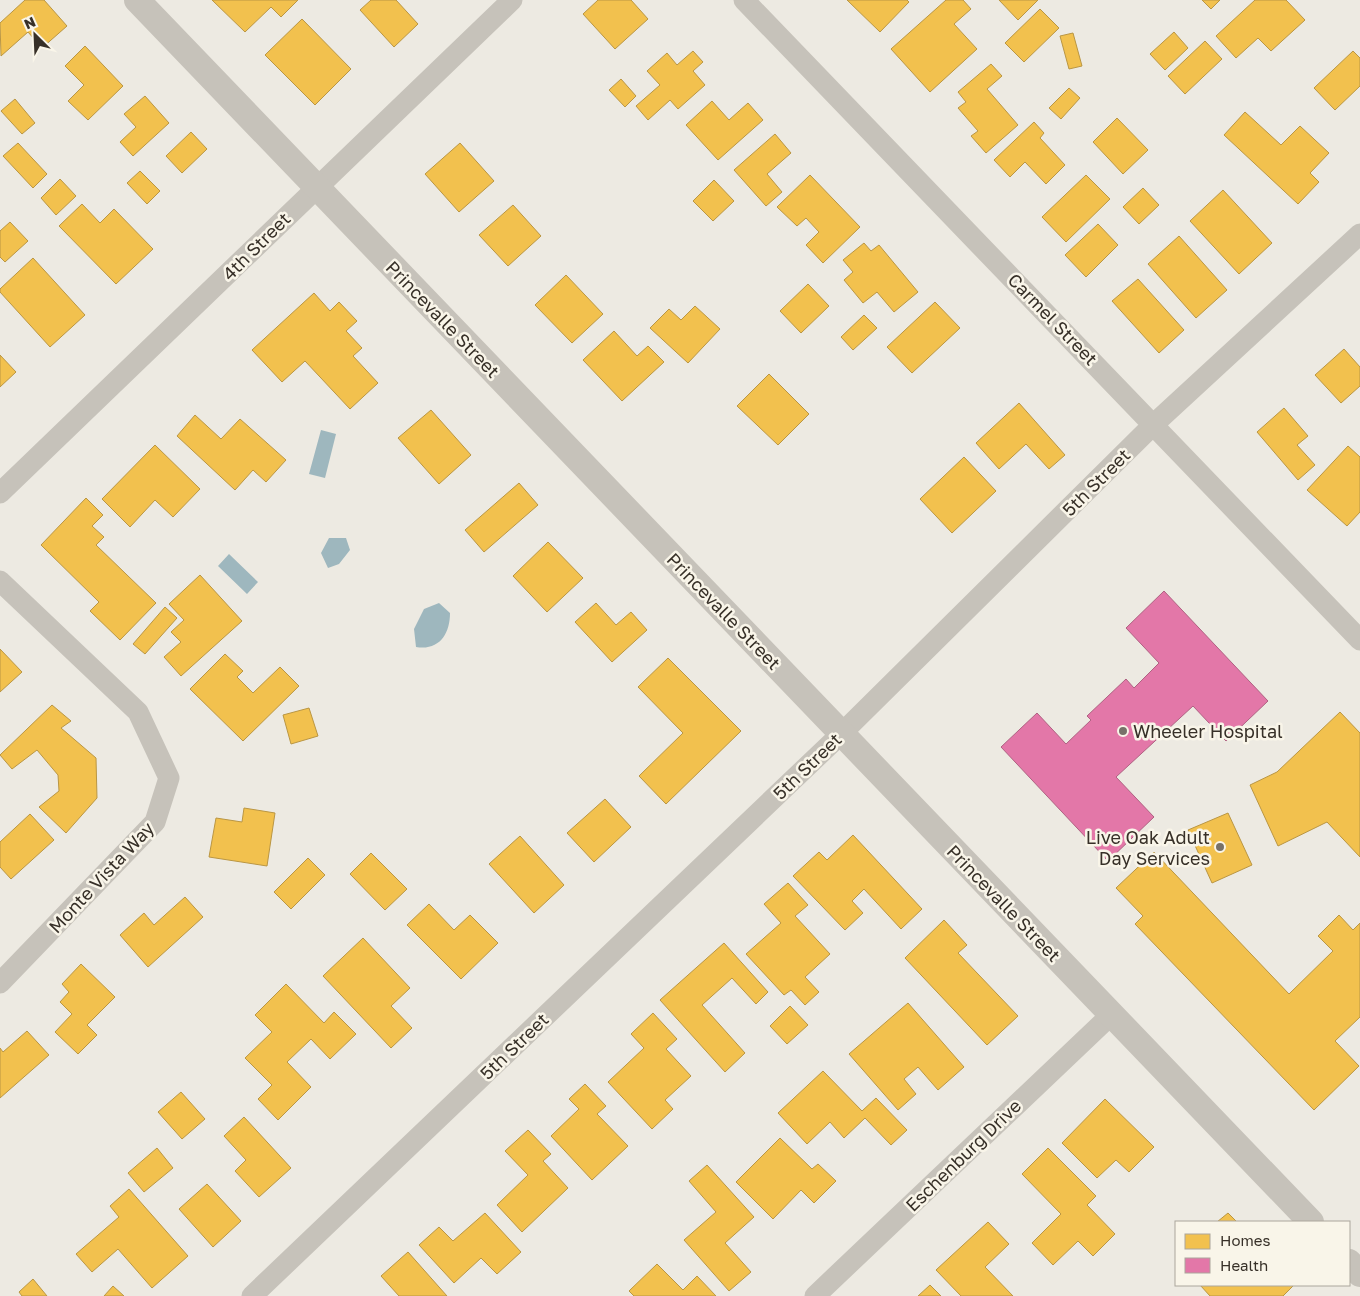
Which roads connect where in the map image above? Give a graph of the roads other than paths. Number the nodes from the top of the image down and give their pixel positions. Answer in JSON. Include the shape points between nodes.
{"nodes":[{"id":1,"x":137,"y":0,"type":"edge"},
{"id":2,"x":512,"y":0,"type":"edge"},
{"id":3,"x":744,"y":0,"type":"edge"},
{"id":4,"x":316,"y":187,"type":"junction"},
{"id":5,"x":1360,"y":234,"type":"edge"},
{"id":6,"x":1154,"y":424,"type":"junction"},
{"id":7,"x":0,"y":493,"type":"edge"},
{"id":8,"x":0,"y":580,"type":"edge"},
{"id":9,"x":1360,"y":640,"type":"edge"},
{"id":10,"x":842,"y":733,"type":"junction"},
{"id":11,"x":0,"y":983,"type":"edge"},
{"id":12,"x":1111,"y":1014,"type":"junction"},
{"id":13,"x":1310,"y":1221,"type":"edge"},
{"id":14,"x":1350,"y":1263,"type":"edge"},
{"id":15,"x":1360,"y":1274,"type":"edge"},
{"id":16,"x":252,"y":1296,"type":"edge"},
{"id":17,"x":815,"y":1296,"type":"edge"}],
"edges":[{"from":1,"to":4,"type":"street","name":"Princevalle Street"},
{"from":2,"to":4,"type":"street","name":"4th Street"},
{"from":3,"to":6,"type":"street","name":"Carmel Street"},
{"from":4,"to":7,"type":"street","name":"4th Street"},
{"from":4,"to":10,"type":"street","name":"Princevalle Street"},
{"from":5,"to":6,"type":"street","name":"5th Street"},
{"from":6,"to":9,"type":"street","name":"Carmel Street"},
{"from":6,"to":10,"type":"street","name":"5th Street"},
{"from":8,"to":11,"type":"street","name":"Monte Vista Way","via":[[138,712],[169,778],[155,822]]},
{"from":10,"to":12,"type":"street","name":"Princevalle Street"},
{"from":10,"to":16,"type":"street","name":"5th Street"},
{"from":12,"to":13,"type":"street","name":"Princevalle Street"},
{"from":12,"to":17,"type":"street","name":"Eschenburg Drive"},
{"from":14,"to":15,"type":"street"}]}
